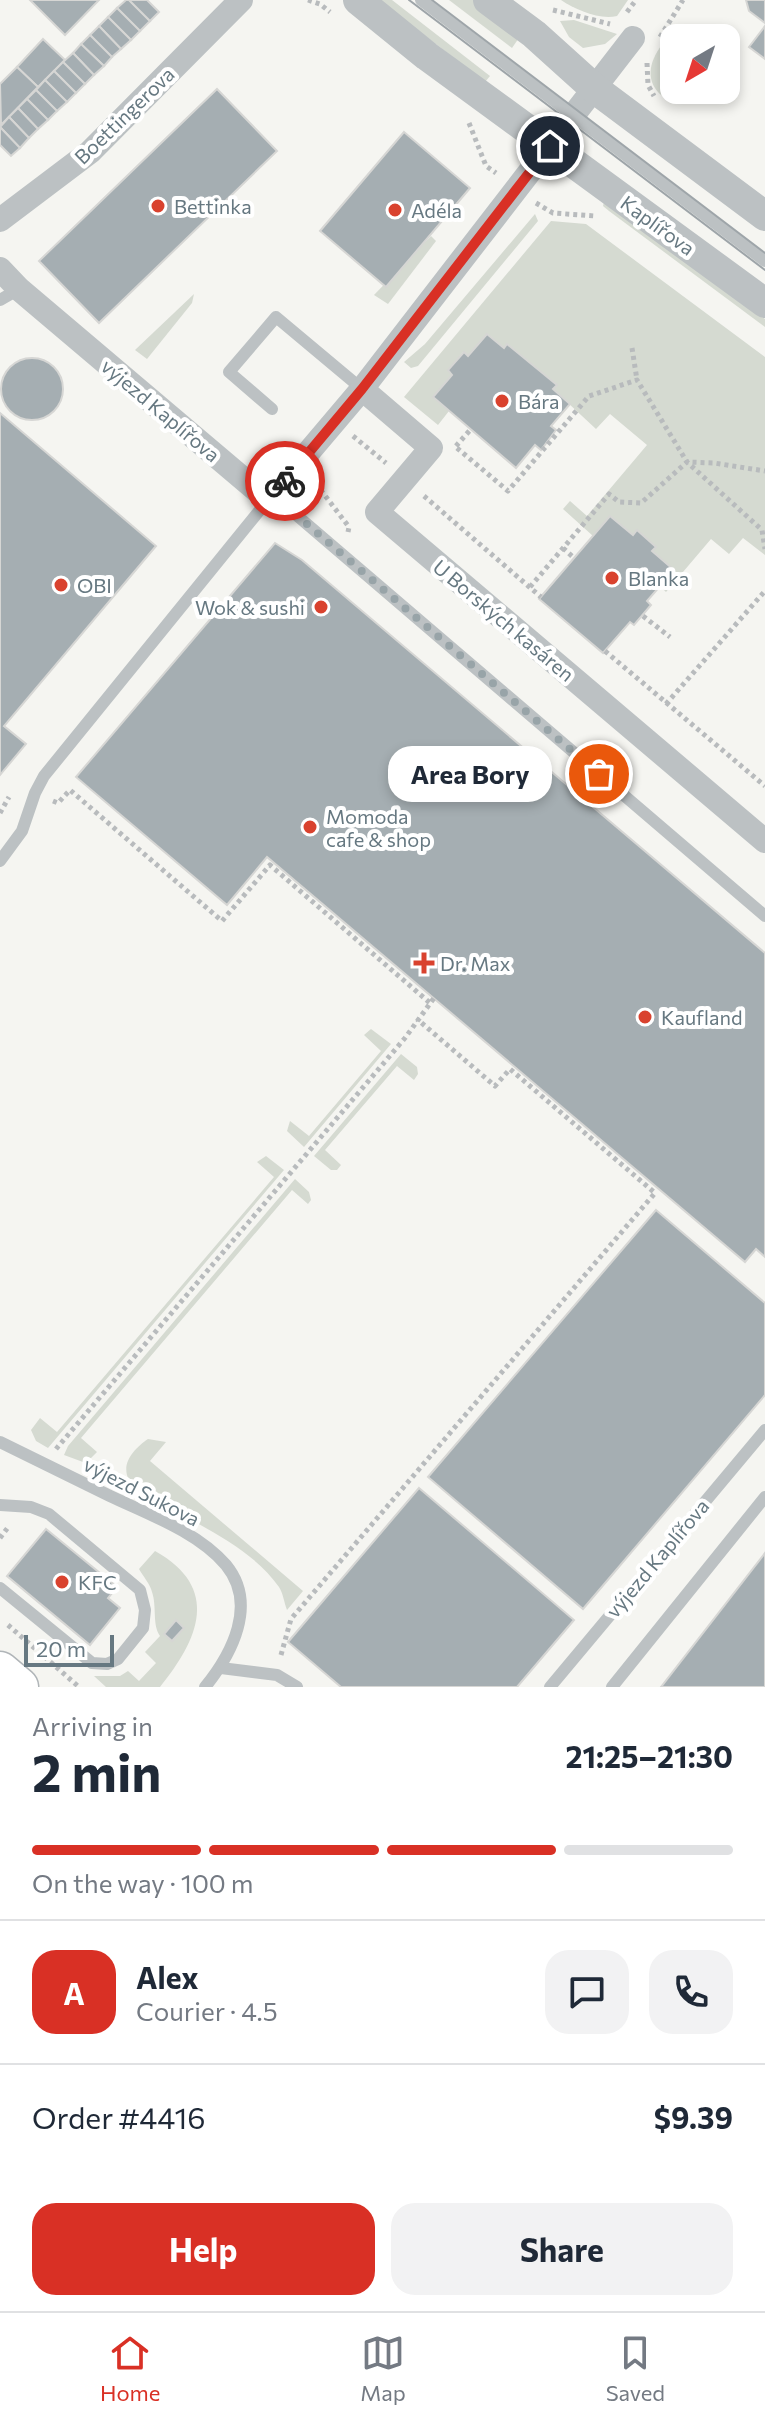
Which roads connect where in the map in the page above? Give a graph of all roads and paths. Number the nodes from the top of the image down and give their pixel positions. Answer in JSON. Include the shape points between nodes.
{"nodes":[{"id":1,"x":241,"y":0,"type":"edge"},
{"id":2,"x":358,"y":0,"type":"edge"},
{"id":3,"x":421,"y":0,"type":"edge"},
{"id":4,"x":488,"y":0,"type":"edge"},
{"id":5,"x":683,"y":0,"type":"edge"},
{"id":6,"x":552,"y":10,"type":"dead end"},
{"id":7,"x":642,"y":45,"type":"junction"},
{"id":8,"x":595,"y":89,"type":"junction"},
{"id":9,"x":656,"y":99,"type":"dead end"},
{"id":10,"x":573,"y":116,"type":"junction"},
{"id":11,"x":468,"y":122,"type":"dead end"},
{"id":12,"x":550,"y":146,"type":"junction"},
{"id":13,"x":518,"y":189,"type":"junction"},
{"id":14,"x":765,"y":216,"type":"edge"},
{"id":15,"x":608,"y":217,"type":"dead end"},
{"id":16,"x":0,"y":220,"type":"edge"},
{"id":17,"x":765,"y":261,"type":"edge"},
{"id":18,"x":0,"y":269,"type":"edge"},
{"id":19,"x":9,"y":294,"type":"edge"},
{"id":20,"x":765,"y":303,"type":"edge"},
{"id":21,"x":632,"y":348,"type":"dead end"},
{"id":22,"x":637,"y":380,"type":"junction"},
{"id":23,"x":362,"y":389,"type":"junction"},
{"id":24,"x":272,"y":409,"type":"dead end"},
{"id":25,"x":335,"y":421,"type":"junction"},
{"id":26,"x":471,"y":429,"type":"dead end"},
{"id":27,"x":449,"y":441,"type":"dead end"},
{"id":28,"x":455,"y":447,"type":"junction"},
{"id":29,"x":687,"y":462,"type":"junction"},
{"id":30,"x":765,"y":471,"type":"edge"},
{"id":31,"x":405,"y":480,"type":"junction"},
{"id":32,"x":320,"y":482,"type":"dead end"},
{"id":33,"x":268,"y":500,"type":"junction"},
{"id":34,"x":563,"y":548,"type":"junction"},
{"id":35,"x":765,"y":549,"type":"edge"},
{"id":36,"x":338,"y":550,"type":"junction"},
{"id":37,"x":574,"y":558,"type":"dead end"},
{"id":38,"x":530,"y":587,"type":"junction"},
{"id":39,"x":765,"y":591,"type":"edge"},
{"id":40,"x":541,"y":597,"type":"dead end"},
{"id":41,"x":643,"y":616,"type":"dead end"},
{"id":42,"x":670,"y":637,"type":"dead end"},
{"id":43,"x":605,"y":651,"type":"dead end"},
{"id":44,"x":666,"y":704,"type":"junction"},
{"id":45,"x":765,"y":786,"type":"edge"},
{"id":46,"x":35,"y":793,"type":"junction"},
{"id":47,"x":0,"y":813,"type":"edge"},
{"id":48,"x":765,"y":841,"type":"edge"},
{"id":49,"x":0,"y":861,"type":"edge"},
{"id":50,"x":765,"y":916,"type":"edge"},
{"id":51,"x":417,"y":1019,"type":"junction"},
{"id":52,"x":765,"y":1430,"type":"edge"},
{"id":53,"x":1,"y":1443,"type":"edge"},
{"id":54,"x":47,"y":1466,"type":"junction"},
{"id":55,"x":765,"y":1497,"type":"edge"},
{"id":56,"x":0,"y":1505,"type":"edge"},
{"id":57,"x":24,"y":1506,"type":"junction"},
{"id":58,"x":0,"y":1536,"type":"edge"},
{"id":59,"x":0,"y":1588,"type":"edge"},
{"id":60,"x":0,"y":1618,"type":"edge"},
{"id":61,"x":221,"y":1668,"type":"junction"},
{"id":62,"x":0,"y":1671,"type":"edge"},
{"id":63,"x":277,"y":1675,"type":"junction"},
{"id":64,"x":19,"y":1687,"type":"edge"},
{"id":65,"x":79,"y":1687,"type":"edge"},
{"id":66,"x":205,"y":1687,"type":"edge"},
{"id":67,"x":297,"y":1687,"type":"edge"},
{"id":68,"x":550,"y":1687,"type":"edge"},
{"id":69,"x":612,"y":1687,"type":"edge"}],
"edges":[{"from":1,"to":16,"type":"street","name":"Boettingerova","via":[[90,152]]},
{"from":2,"to":12,"type":"street","name":"Kaplířova"},
{"from":3,"to":10,"type":"lane","name":"Kaplířova"},
{"from":4,"to":8,"type":"street"},
{"from":5,"to":7,"type":"path","via":[[676,15]]},
{"from":6,"to":7,"type":"path","via":[[617,26]]},
{"from":7,"to":8,"type":"street"},
{"from":7,"to":9,"type":"path","via":[[648,85]]},
{"from":8,"to":10,"type":"street"},
{"from":8,"to":14,"type":"street"},
{"from":10,"to":12,"type":"street"},
{"from":10,"to":17,"type":"lane","name":"Kaplířova"},
{"from":11,"to":13,"type":"path","via":[[486,166]]},
{"from":12,"to":13,"type":"street"},
{"from":12,"to":20,"type":"street","name":"Kaplířova"},
{"from":13,"to":15,"type":"path","via":[[553,213]]},
{"from":13,"to":23,"type":"street"},
{"from":18,"to":19,"type":"street","name":"výjezd Kaplířova"},
{"from":19,"to":33,"type":"street","name":"výjezd Kaplířova"},
{"from":21,"to":22,"type":"path"},
{"from":22,"to":28,"type":"path","via":[[589,396],[508,491]]},
{"from":22,"to":29,"type":"path"},
{"from":23,"to":24,"type":"lane","via":[[276,317],[229,372]]},
{"from":23,"to":25,"type":"street"},
{"from":23,"to":31,"type":"street","name":"U Borských kasáren","via":[[431,448]]},
{"from":25,"to":31,"type":"path"},
{"from":25,"to":33,"type":"street"},
{"from":26,"to":28,"type":"path"},
{"from":27,"to":28,"type":"path"},
{"from":29,"to":30,"type":"path"},
{"from":29,"to":34,"type":"path","via":[[641,503],[619,502],[609,494]]},
{"from":29,"to":35,"type":"path","via":[[762,530]]},
{"from":31,"to":38,"type":"path"},
{"from":31,"to":48,"type":"street","name":"U Borských kasáren","via":[[377,512]]},
{"from":32,"to":36,"type":"path","via":[[349,527]]},
{"from":33,"to":36,"type":"lane","name":"výjezd Kaplířova","via":[[294,513]]},
{"from":33,"to":46,"type":"lane"},
{"from":34,"to":37,"type":"path"},
{"from":34,"to":38,"type":"path"},
{"from":36,"to":50,"type":"lane","name":"výjezd Kaplířova"},
{"from":38,"to":40,"type":"path"},
{"from":39,"to":44,"type":"path"},
{"from":41,"to":42,"type":"path"},
{"from":43,"to":44,"type":"path"},
{"from":44,"to":45,"type":"path"},
{"from":46,"to":47,"type":"path","via":[[15,785]]},
{"from":46,"to":49,"type":"lane","via":[[22,831]]},
{"from":46,"to":51,"type":"path","via":[[58,803],[70,790],[222,921],[270,865],[432,1000]]},
{"from":51,"to":54,"type":"path"},
{"from":51,"to":63,"type":"path","via":[[495,1086],[510,1069],[655,1193],[291,1619]]},
{"from":52,"to":68,"type":"lane","name":"výjezd Kaplířova"},
{"from":53,"to":54,"type":"lane","name":"výjezd Sukova"},
{"from":54,"to":61,"type":"lane","name":"výjezd Sukova","via":[[182,1532],[226,1565],[241,1605],[237,1636]]},
{"from":55,"to":69,"type":"lane"},
{"from":56,"to":57,"type":"lane"},
{"from":57,"to":58,"type":"path"},
{"from":57,"to":59,"type":"lane","via":[[49,1514],[140,1590],[143,1628],[118,1659],[92,1663]]},
{"from":60,"to":65,"type":"path"},
{"from":61,"to":63,"type":"lane"},
{"from":61,"to":66,"type":"lane","name":"výjezd Sukova"},
{"from":62,"to":64,"type":"main road"},
{"from":63,"to":67,"type":"lane"}]}
